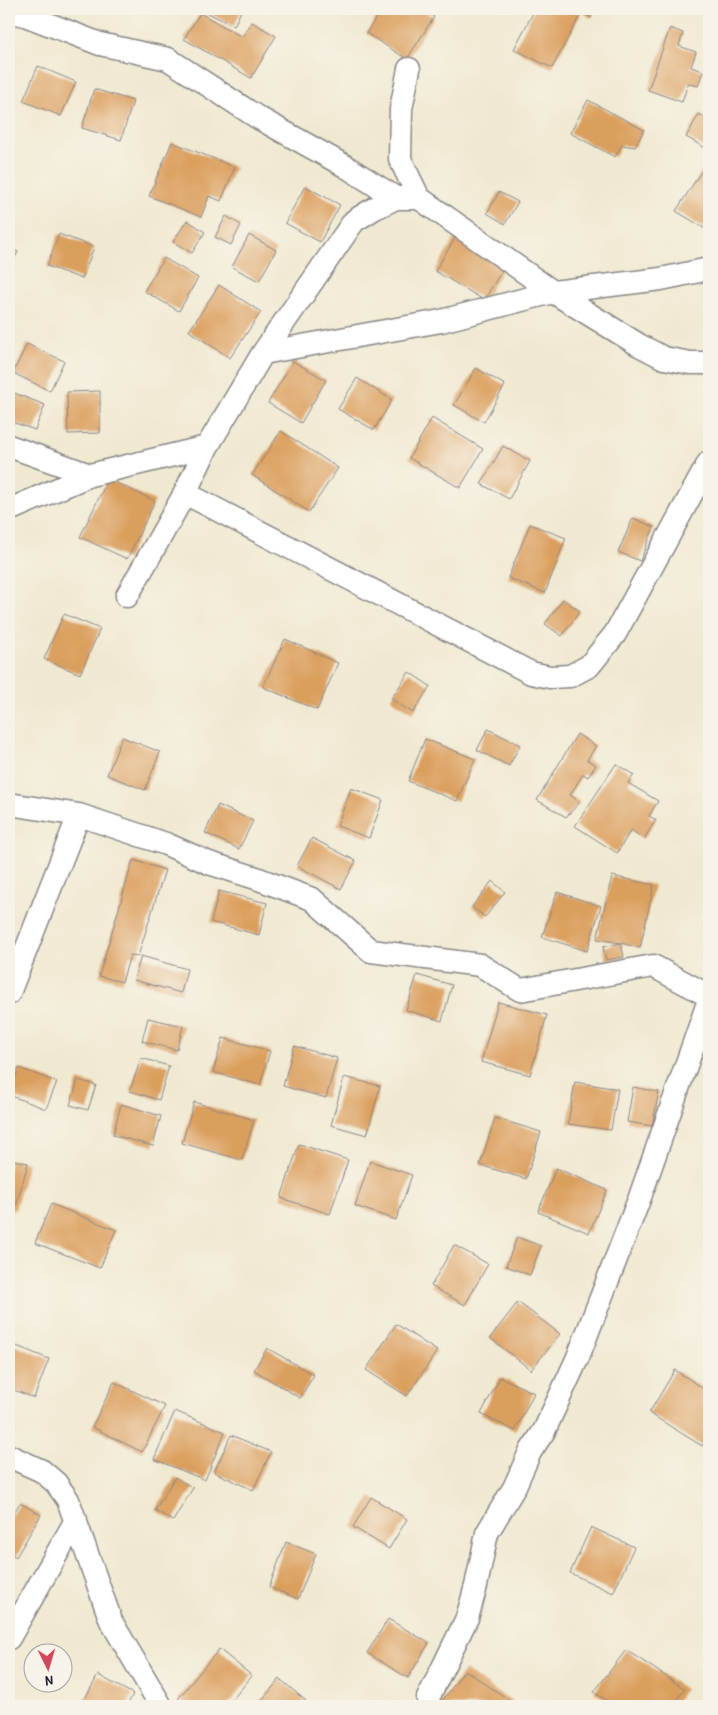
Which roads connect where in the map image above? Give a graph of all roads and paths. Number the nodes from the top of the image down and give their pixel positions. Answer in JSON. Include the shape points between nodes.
{"nodes":[{"id":1,"x":9,"y":12,"type":"edge"},
{"id":2,"x":409,"y":69,"type":"dead end"},
{"id":3,"x":396,"y":198,"type":"junction"},
{"id":4,"x":419,"y":198,"type":"junction"},
{"id":5,"x":709,"y":269,"type":"edge"},
{"id":6,"x":553,"y":292,"type":"junction"},
{"id":7,"x":263,"y":353,"type":"junction"},
{"id":8,"x":709,"y":363,"type":"edge"},
{"id":9,"x":9,"y":446,"type":"edge"},
{"id":10,"x":207,"y":447,"type":"junction"},
{"id":11,"x":709,"y":462,"type":"edge"},
{"id":12,"x":90,"y":475,"type":"junction"},
{"id":13,"x":185,"y":493,"type":"junction"},
{"id":14,"x":9,"y":510,"type":"edge"},
{"id":15,"x":127,"y":596,"type":"dead end"},
{"id":16,"x":9,"y":804,"type":"edge"},
{"id":17,"x":79,"y":815,"type":"junction"},
{"id":18,"x":9,"y":993,"type":"edge"},
{"id":19,"x":709,"y":996,"type":"edge"},
{"id":20,"x":709,"y":1000,"type":"edge"},
{"id":21,"x":9,"y":1456,"type":"edge"},
{"id":22,"x":76,"y":1520,"type":"junction"},
{"id":23,"x":9,"y":1638,"type":"edge"},
{"id":24,"x":161,"y":1706,"type":"edge"},
{"id":25,"x":428,"y":1706,"type":"edge"}],
"edges":[{"from":1,"to":3,"type":"street","via":[[100,44],[168,59],[257,117]]},
{"from":2,"to":4,"type":"street","via":[[401,109],[400,159]]},
{"from":3,"to":4,"type":"street"},
{"from":3,"to":7,"type":"street","via":[[354,221]]},
{"from":4,"to":6,"type":"street"},
{"from":5,"to":6,"type":"street","via":[[661,279]]},
{"from":6,"to":7,"type":"street","via":[[441,321]]},
{"from":6,"to":8,"type":"street","via":[[664,358]]},
{"from":7,"to":10,"type":"street"},
{"from":9,"to":12,"type":"street"},
{"from":10,"to":12,"type":"street"},
{"from":10,"to":13,"type":"street"},
{"from":11,"to":13,"type":"street","via":[[615,634],[589,666],[570,676],[550,677],[531,673]]},
{"from":12,"to":14,"type":"street"},
{"from":13,"to":15,"type":"street"},
{"from":16,"to":17,"type":"street"},
{"from":17,"to":18,"type":"street"},
{"from":17,"to":19,"type":"street","via":[[312,899],[371,951],[480,966],[520,990],[653,966]]},
{"from":20,"to":25,"type":"street","via":[[640,1197],[578,1357],[544,1431],[486,1533],[467,1618],[428,1698]]},
{"from":21,"to":22,"type":"street","via":[[42,1471],[56,1483]]},
{"from":22,"to":23,"type":"street"},
{"from":22,"to":24,"type":"street","via":[[111,1621]]}]}
